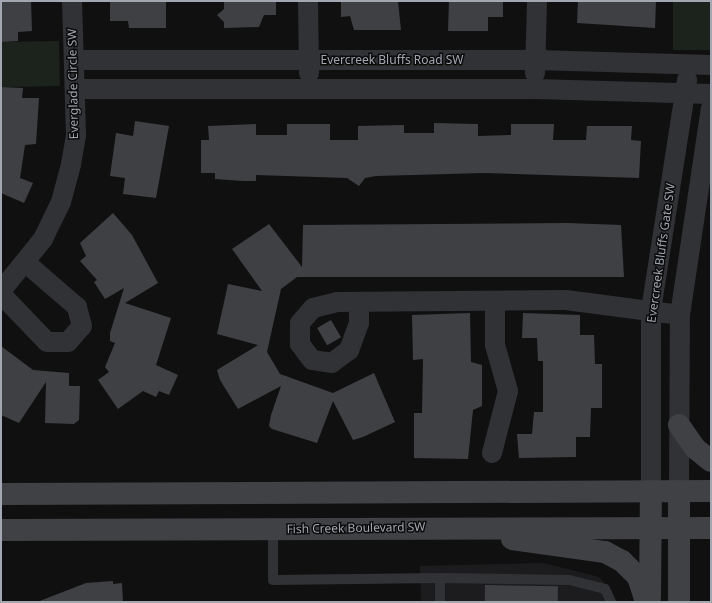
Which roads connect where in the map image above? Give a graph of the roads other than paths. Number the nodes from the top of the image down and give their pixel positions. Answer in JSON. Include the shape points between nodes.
{"nodes":[{"id":1,"x":72,"y":1,"type":"edge"},
{"id":2,"x":308,"y":1,"type":"edge"},
{"id":3,"x":537,"y":1,"type":"edge"},
{"id":4,"x":74,"y":60,"type":"junction"},
{"id":5,"x":309,"y":60,"type":"junction"},
{"id":6,"x":536,"y":60,"type":"junction"},
{"id":7,"x":690,"y":64,"type":"junction"},
{"id":8,"x":711,"y":66,"type":"edge"},
{"id":9,"x":75,"y":89,"type":"junction"},
{"id":10,"x":309,"y":89,"type":"junction"},
{"id":11,"x":535,"y":89,"type":"junction"},
{"id":12,"x":685,"y":92,"type":"junction"},
{"id":13,"x":711,"y":94,"type":"edge"},
{"id":14,"x":711,"y":108,"type":"edge"},
{"id":15,"x":26,"y":263,"type":"junction"},
{"id":16,"x":1,"y":291,"type":"edge"},
{"id":17,"x":1,"y":294,"type":"edge"},
{"id":18,"x":495,"y":301,"type":"junction"},
{"id":19,"x":359,"y":302,"type":"dead end"},
{"id":20,"x":651,"y":310,"type":"junction"},
{"id":21,"x":680,"y":315,"type":"junction"},
{"id":22,"x":680,"y":425,"type":"junction"},
{"id":23,"x":492,"y":453,"type":"dead end"},
{"id":24,"x":711,"y":461,"type":"edge"},
{"id":25,"x":651,"y":491,"type":"junction"},
{"id":26,"x":679,"y":491,"type":"junction"},
{"id":27,"x":711,"y":491,"type":"edge"},
{"id":28,"x":1,"y":494,"type":"edge"},
{"id":29,"x":413,"y":526,"type":"junction"},
{"id":30,"x":711,"y":528,"type":"edge"},
{"id":31,"x":273,"y":529,"type":"junction"},
{"id":32,"x":651,"y":529,"type":"junction"},
{"id":33,"x":679,"y":529,"type":"junction"},
{"id":34,"x":1,"y":530,"type":"edge"},
{"id":35,"x":440,"y":578,"type":"junction"},
{"id":36,"x":440,"y":602,"type":"edge"},
{"id":37,"x":611,"y":602,"type":"edge"},
{"id":38,"x":646,"y":602,"type":"edge"},
{"id":39,"x":650,"y":602,"type":"edge"},
{"id":40,"x":679,"y":602,"type":"edge"}],
"edges":[{"from":1,"to":4,"type":"street","name":"Everglade Circle SW"},
{"from":2,"to":5,"type":"street"},
{"from":3,"to":6,"type":"street"},
{"from":4,"to":5,"type":"street","name":"Evercreek Bluffs Road SW"},
{"from":4,"to":9,"type":"street","name":"Everglade Circle SW"},
{"from":5,"to":6,"type":"street","name":"Evercreek Bluffs Road SW"},
{"from":5,"to":10,"type":"street"},
{"from":6,"to":7,"type":"street","name":"Evercreek Bluffs Road SW"},
{"from":6,"to":11,"type":"street"},
{"from":7,"to":8,"type":"street","name":"Evercreek Bluffs Road SW"},
{"from":7,"to":12,"type":"street","name":"Evercreek Bluffs Gate SW"},
{"from":9,"to":10,"type":"street"},
{"from":9,"to":15,"type":"street","name":"Everglade Circle SW","via":[[76,135],[61,202],[43,239]]},
{"from":10,"to":11,"type":"street"},
{"from":11,"to":12,"type":"street"},
{"from":12,"to":13,"type":"street"},
{"from":12,"to":20,"type":"street","name":"Evercreek Bluffs Gate SW"},
{"from":14,"to":21,"type":"street"},
{"from":15,"to":16,"type":"street","name":"Everglade Circle SW"},
{"from":15,"to":17,"type":"street","via":[[77,307],[82,326],[68,342],[47,342]]},
{"from":18,"to":19,"type":"street"},
{"from":18,"to":20,"type":"street","via":[[566,300]]},
{"from":18,"to":23,"type":"street","via":[[495,345],[508,391]]},
{"from":20,"to":21,"type":"street"},
{"from":20,"to":25,"type":"street","name":"Evercreek Bluffs Gate SW"},
{"from":21,"to":22,"type":"street"},
{"from":22,"to":24,"type":"main road","via":[[696,449]]},
{"from":22,"to":26,"type":"street"},
{"from":25,"to":26,"type":"main road"},
{"from":25,"to":28,"type":"main road"},
{"from":25,"to":32,"type":"main road"},
{"from":26,"to":27,"type":"main road"},
{"from":26,"to":33,"type":"main road"},
{"from":29,"to":31,"type":"main road","name":"Fish Creek Boulevard SW"},
{"from":29,"to":32,"type":"main road","name":"Fish Creek Boulevard SW"},
{"from":29,"to":38,"type":"main road","via":[[605,552],[622,561],[638,577]]},
{"from":30,"to":33,"type":"main road","name":"Fish Creek Boulevard SW"},
{"from":31,"to":34,"type":"main road","name":"Fish Creek Boulevard SW"},
{"from":31,"to":35,"type":"lane","via":[[273,580]]},
{"from":32,"to":33,"type":"main road","name":"Fish Creek Boulevard SW"},
{"from":32,"to":39,"type":"main road"},
{"from":33,"to":40,"type":"main road"},
{"from":35,"to":36,"type":"lane"},
{"from":35,"to":37,"type":"lane","via":[[570,580],[605,589]]}]}
